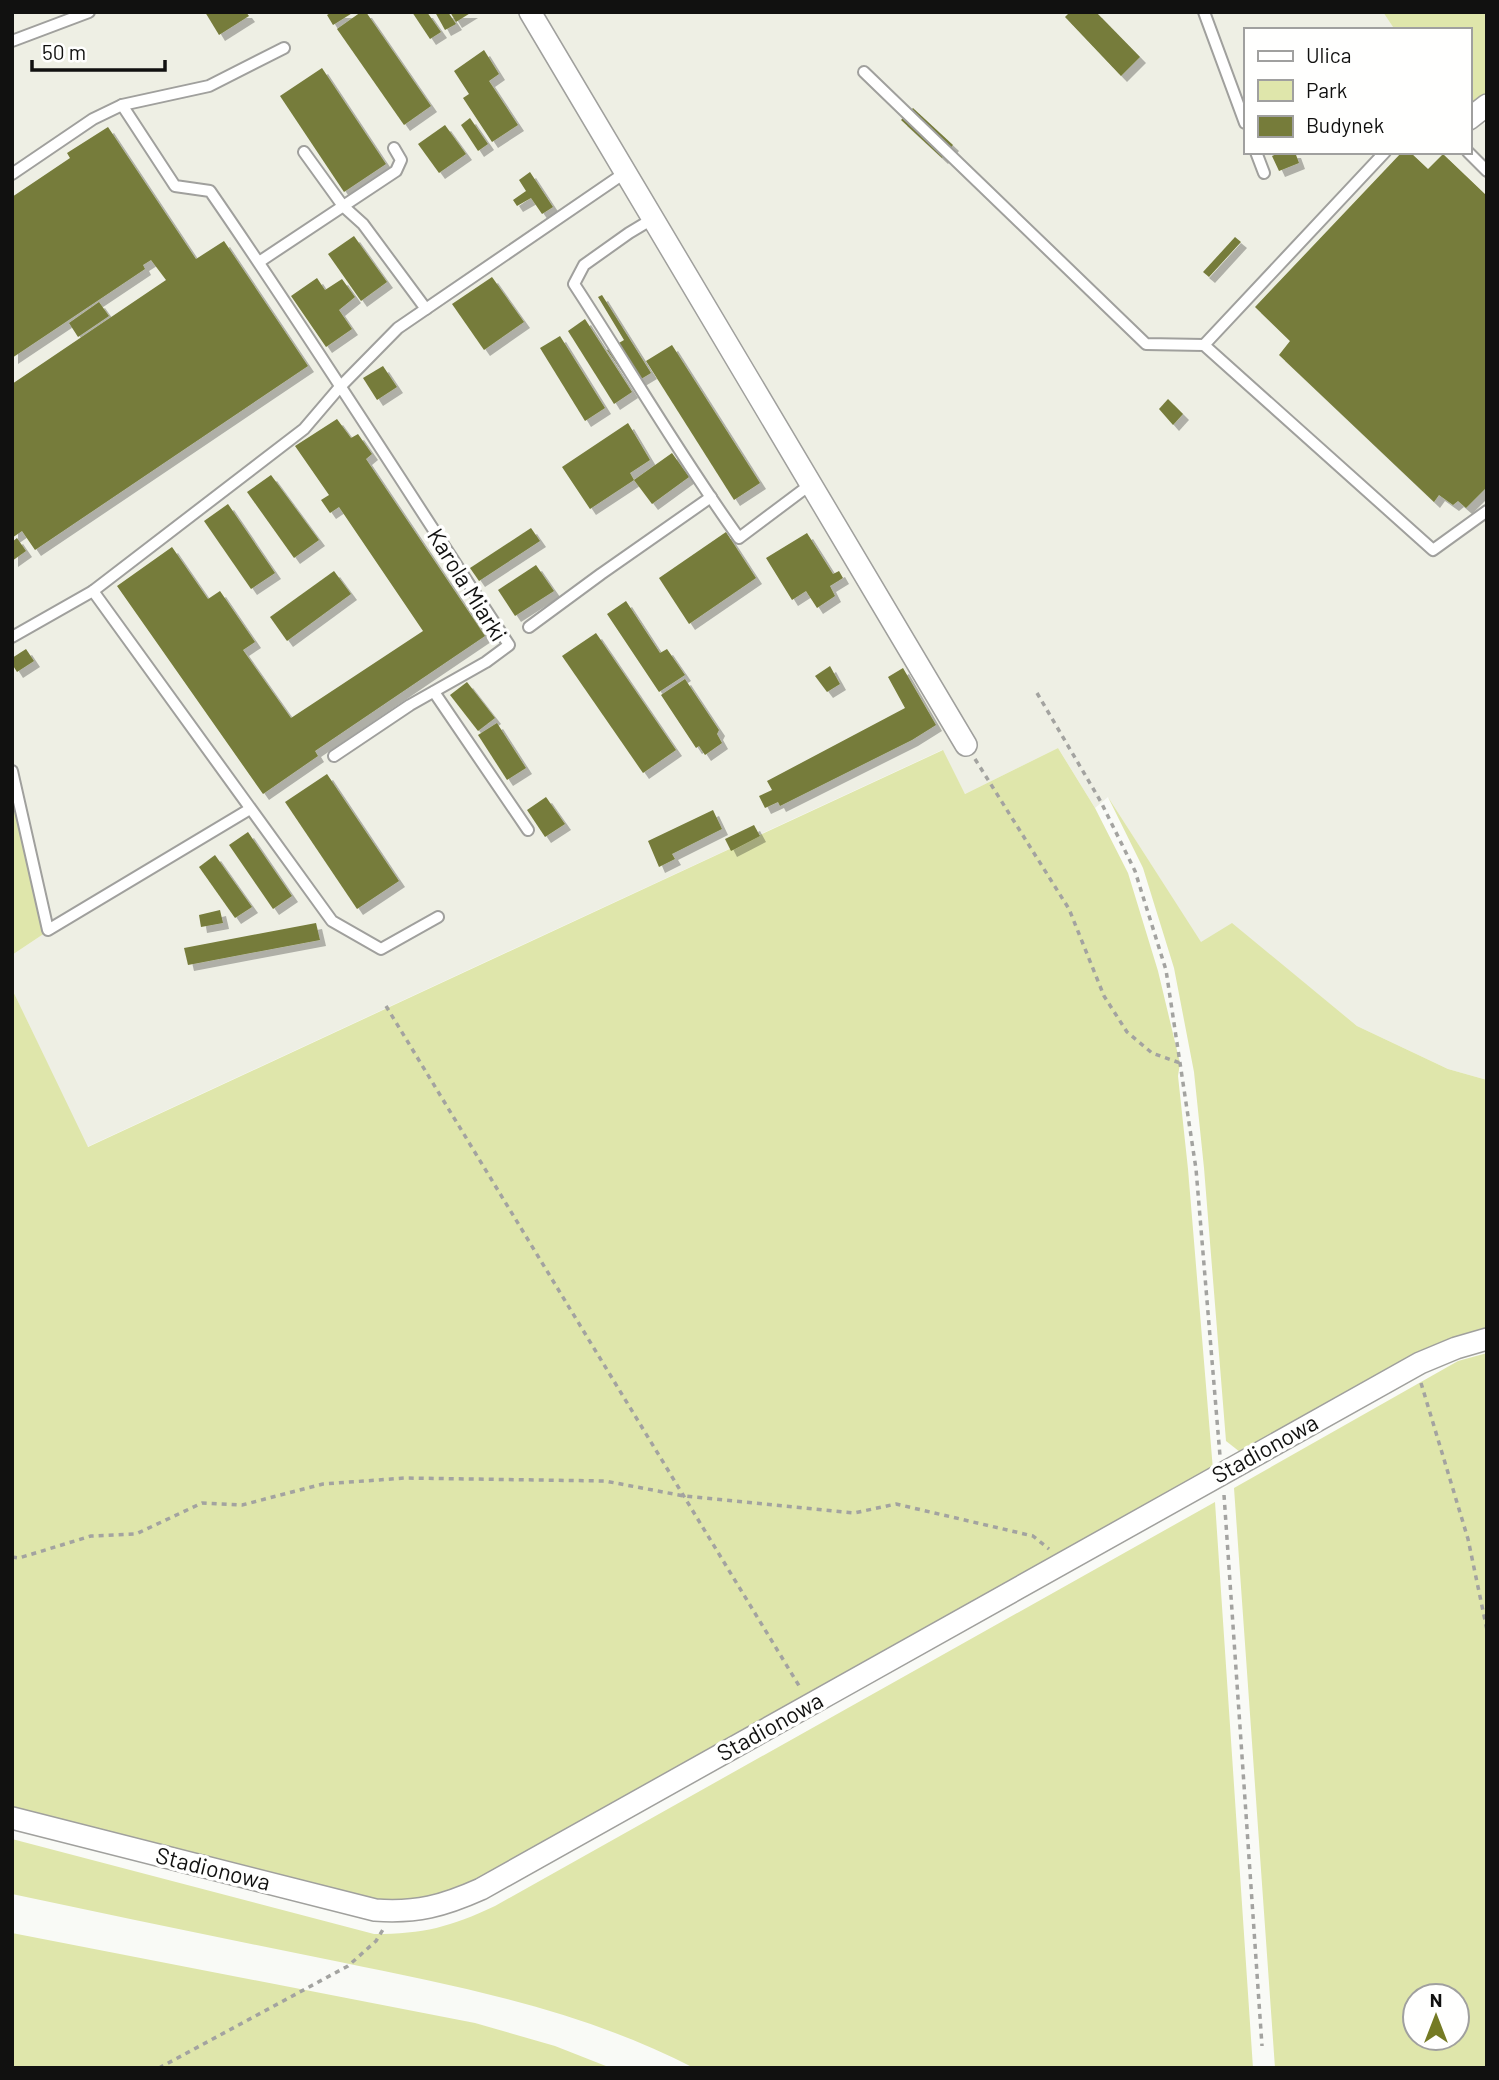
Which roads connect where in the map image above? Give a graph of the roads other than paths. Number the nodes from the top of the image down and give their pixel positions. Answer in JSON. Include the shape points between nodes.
{"nodes":[{"id":1,"x":89,"y":12,"type":"edge"},
{"id":2,"x":530,"y":12,"type":"edge"},
{"id":3,"x":1204,"y":12,"type":"edge"},
{"id":4,"x":12,"y":41,"type":"edge"},
{"id":5,"x":284,"y":48,"type":"dead end"},
{"id":6,"x":864,"y":72,"type":"dead end"},
{"id":7,"x":1487,"y":105,"type":"edge"},
{"id":8,"x":122,"y":106,"type":"junction"},
{"id":9,"x":1471,"y":117,"type":"edge"},
{"id":10,"x":1244,"y":120,"type":"edge"},
{"id":11,"x":394,"y":148,"type":"dead end"},
{"id":12,"x":304,"y":152,"type":"dead end"},
{"id":13,"x":1257,"y":154,"type":"edge"},
{"id":14,"x":1383,"y":154,"type":"edge"},
{"id":15,"x":1470,"y":154,"type":"edge"},
{"id":16,"x":1487,"y":171,"type":"edge"},
{"id":17,"x":626,"y":172,"type":"junction"},
{"id":18,"x":1264,"y":173,"type":"dead end"},
{"id":19,"x":12,"y":174,"type":"edge"},
{"id":20,"x":343,"y":206,"type":"junction"},
{"id":21,"x":654,"y":218,"type":"junction"},
{"id":22,"x":259,"y":262,"type":"junction"},
{"id":23,"x":426,"y":309,"type":"junction"},
{"id":24,"x":1204,"y":345,"type":"junction"},
{"id":25,"x":340,"y":388,"type":"junction"},
{"id":26,"x":811,"y":484,"type":"junction"},
{"id":27,"x":711,"y":498,"type":"junction"},
{"id":28,"x":1487,"y":511,"type":"edge"},
{"id":29,"x":93,"y":591,"type":"junction"},
{"id":30,"x":529,"y":627,"type":"dead end"},
{"id":31,"x":12,"y":637,"type":"edge"},
{"id":32,"x":434,"y":692,"type":"junction"},
{"id":33,"x":966,"y":745,"type":"road end"},
{"id":34,"x":334,"y":756,"type":"dead end"},
{"id":35,"x":12,"y":771,"type":"edge"},
{"id":36,"x":250,"y":809,"type":"junction"},
{"id":37,"x":528,"y":830,"type":"dead end"},
{"id":38,"x":438,"y":917,"type":"dead end"},
{"id":39,"x":1487,"y":1339,"type":"edge"},
{"id":40,"x":12,"y":1818,"type":"edge"}],
"edges":[{"from":1,"to":4,"type":"lane"},
{"from":2,"to":17,"type":"street"},
{"from":3,"to":10,"type":"lane"},
{"from":5,"to":8,"type":"lane","via":[[209,86]]},
{"from":6,"to":24,"type":"lane","via":[[1146,344]]},
{"from":7,"to":9,"type":"street"},
{"from":8,"to":19,"type":"lane","via":[[93,119]]},
{"from":8,"to":22,"type":"lane","name":"Karola Miarki","via":[[175,186],[210,191]]},
{"from":11,"to":20,"type":"lane","via":[[401,160],[396,171]]},
{"from":12,"to":20,"type":"lane"},
{"from":13,"to":18,"type":"lane"},
{"from":14,"to":24,"type":"lane"},
{"from":15,"to":16,"type":"lane"},
{"from":17,"to":21,"type":"street"},
{"from":17,"to":23,"type":"lane"},
{"from":20,"to":22,"type":"lane"},
{"from":20,"to":23,"type":"lane","via":[[363,224]]},
{"from":21,"to":26,"type":"street"},
{"from":21,"to":27,"type":"lane","via":[[584,265],[574,284]]},
{"from":22,"to":25,"type":"lane","name":"Karola Miarki"},
{"from":23,"to":25,"type":"lane","via":[[398,328]]},
{"from":24,"to":28,"type":"lane","via":[[1433,551]]},
{"from":25,"to":29,"type":"lane","via":[[304,429]]},
{"from":25,"to":32,"type":"lane","name":"Karola Miarki","via":[[509,645]]},
{"from":26,"to":27,"type":"lane","via":[[739,538]]},
{"from":26,"to":33,"type":"street"},
{"from":27,"to":30,"type":"lane","name":"Karola Miarki"},
{"from":29,"to":31,"type":"lane"},
{"from":29,"to":36,"type":"lane"},
{"from":32,"to":34,"type":"lane","name":"Karola Miarki"},
{"from":32,"to":37,"type":"lane"},
{"from":35,"to":36,"type":"lane","via":[[48,930]]},
{"from":36,"to":38,"type":"lane","via":[[332,921],[381,949]]},
{"from":39,"to":40,"type":"street","name":"Stadionowa","via":[[1420,1363],[452,1902],[402,1912],[375,1910]]}]}
